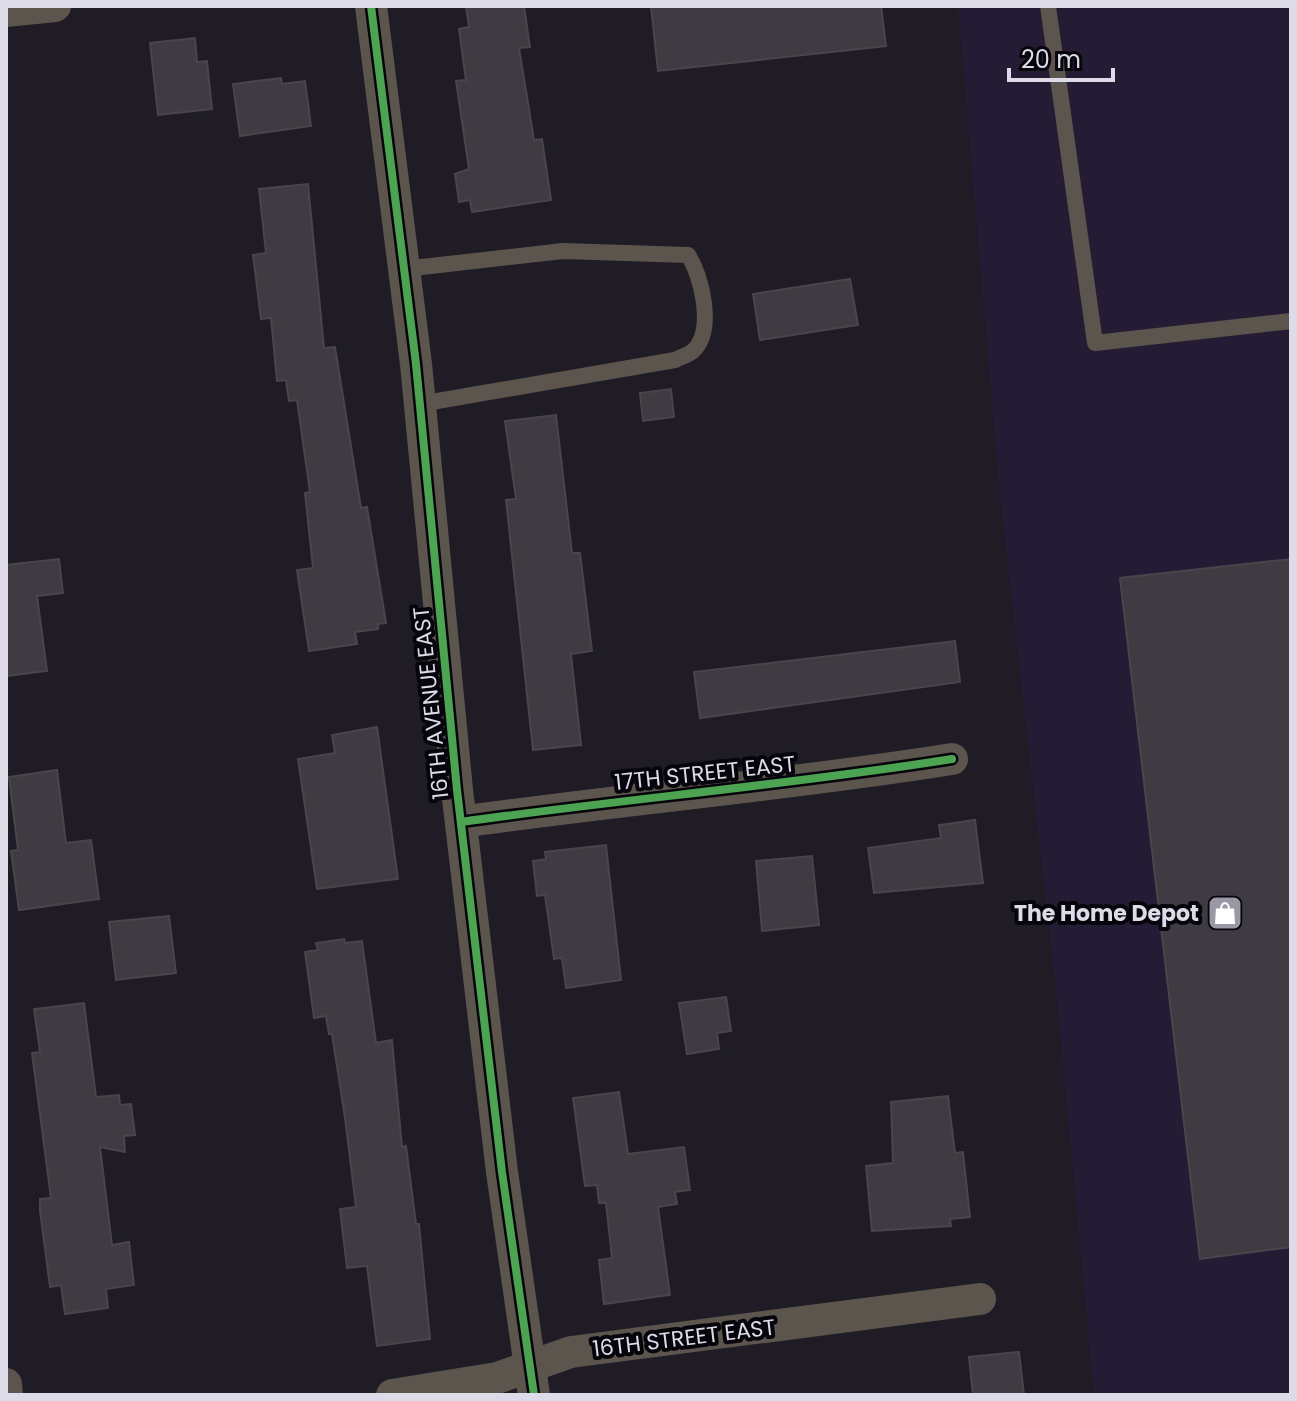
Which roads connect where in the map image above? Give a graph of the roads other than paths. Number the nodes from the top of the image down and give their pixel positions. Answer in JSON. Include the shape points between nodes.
{"nodes":[{"id":1,"x":55,"y":6,"type":"edge"},
{"id":2,"x":371,"y":6,"type":"edge"},
{"id":3,"x":1048,"y":6,"type":"edge"},
{"id":4,"x":6,"y":11,"type":"edge"},
{"id":5,"x":404,"y":269,"type":"junction"},
{"id":6,"x":1291,"y":321,"type":"edge"},
{"id":7,"x":420,"y":404,"type":"junction"},
{"id":8,"x":952,"y":759,"type":"dead end"},
{"id":9,"x":461,"y":822,"type":"junction"},
{"id":10,"x":980,"y":1299,"type":"dead end"},
{"id":11,"x":533,"y":1380,"type":"edge"},
{"id":12,"x":6,"y":1384,"type":"edge"},
{"id":13,"x":7,"y":1395,"type":"edge"},
{"id":14,"x":392,"y":1395,"type":"edge"}],
"edges":[{"from":1,"to":4,"type":"street"},
{"from":2,"to":5,"type":"street","name":"16TH AVENUE EAST"},
{"from":3,"to":6,"type":"lane","via":[[1095,343]]},
{"from":5,"to":7,"type":"street","name":"16TH AVENUE EAST"},
{"from":5,"to":7,"type":"lane","via":[[563,251],[634,251],[688,255],[699,272],[705,330],[694,350],[675,360]]},
{"from":7,"to":9,"type":"street","name":"16TH AVENUE EAST"},
{"from":8,"to":9,"type":"street","name":"17TH STREET EAST"},
{"from":9,"to":11,"type":"street","name":"16TH AVENUE EAST","via":[[502,1172]]},
{"from":10,"to":11,"type":"street","name":"16TH STREET EAST","via":[[571,1352]]},
{"from":11,"to":14,"type":"street","name":"16TH STREET EAST","via":[[497,1378]]},
{"from":12,"to":13,"type":"street"}]}
